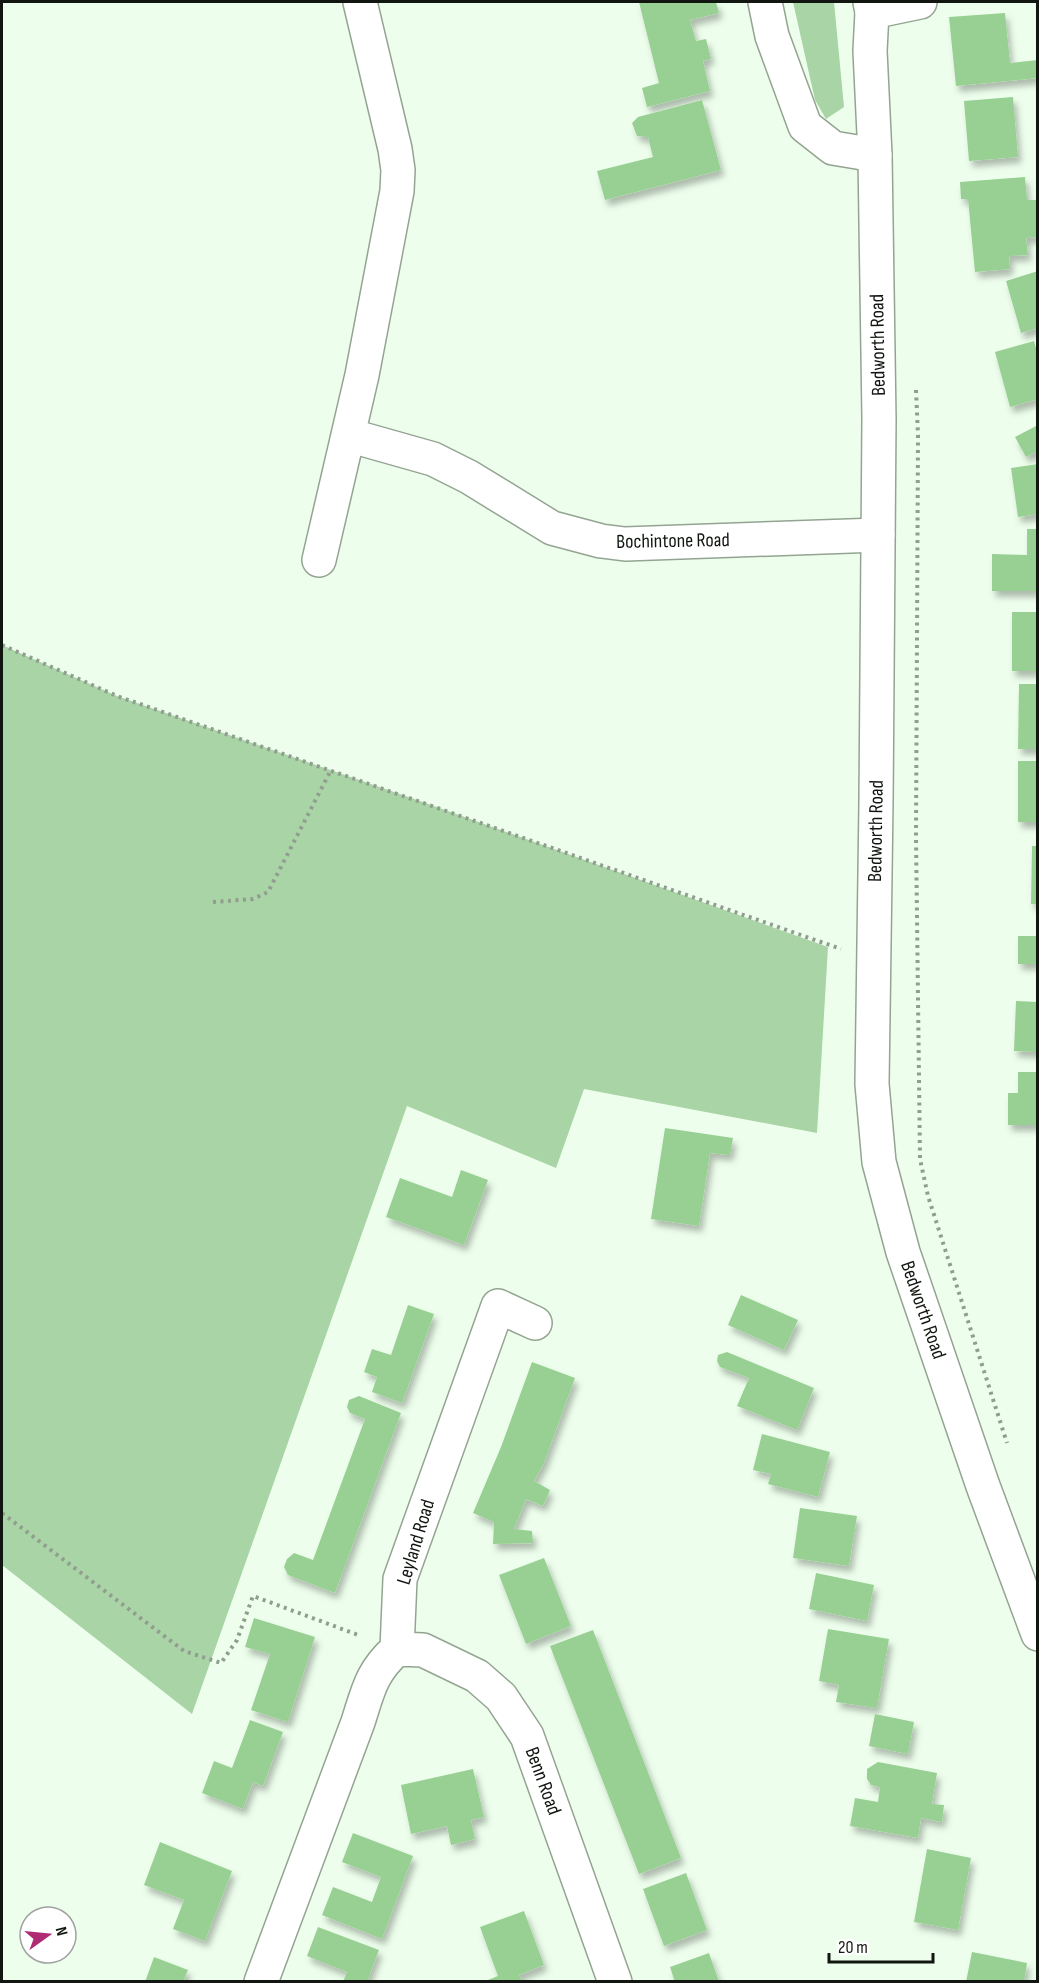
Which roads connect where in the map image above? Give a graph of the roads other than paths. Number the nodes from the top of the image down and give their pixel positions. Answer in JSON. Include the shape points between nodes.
{"nodes":[{"id":1,"x":360,"y":2,"type":"edge"},
{"id":2,"x":765,"y":2,"type":"edge"},
{"id":3,"x":920,"y":2,"type":"edge"},
{"id":4,"x":871,"y":7,"type":"edge"},
{"id":5,"x":875,"y":154,"type":"junction"},
{"id":6,"x":348,"y":435,"type":"junction"},
{"id":7,"x":878,"y":535,"type":"junction"},
{"id":8,"x":319,"y":560,"type":"dead end"},
{"id":9,"x":535,"y":1323,"type":"dead end"},
{"id":10,"x":1038,"y":1634,"type":"edge"},
{"id":11,"x":397,"y":1649,"type":"junction"},
{"id":12,"x":261,"y":1982,"type":"edge"},
{"id":13,"x":615,"y":1982,"type":"edge"}],
"edges":[{"from":1,"to":6,"type":"street","via":[[398,170]]},
{"from":2,"to":5,"type":"street","via":[[772,36],[806,126],[833,148]]},
{"from":3,"to":4,"type":"street"},
{"from":4,"to":5,"type":"street","name":"Bedworth Road"},
{"from":5,"to":7,"type":"street","name":"Bedworth Road"},
{"from":6,"to":7,"type":"street","name":"Bochintone Road","via":[[433,459],[552,528],[602,541],[625,544]]},
{"from":6,"to":8,"type":"street"},
{"from":7,"to":10,"type":"street","name":"Bedworth Road","via":[[872,1084],[881,1172],[911,1275]]},
{"from":9,"to":11,"type":"street","name":"Leyland Road","via":[[498,1306],[400,1579]]},
{"from":11,"to":12,"type":"street","via":[[382,1662],[371,1682]]},
{"from":11,"to":13,"type":"street","name":"Benn Road","via":[[423,1650],[477,1676],[501,1697],[527,1736]]}]}
